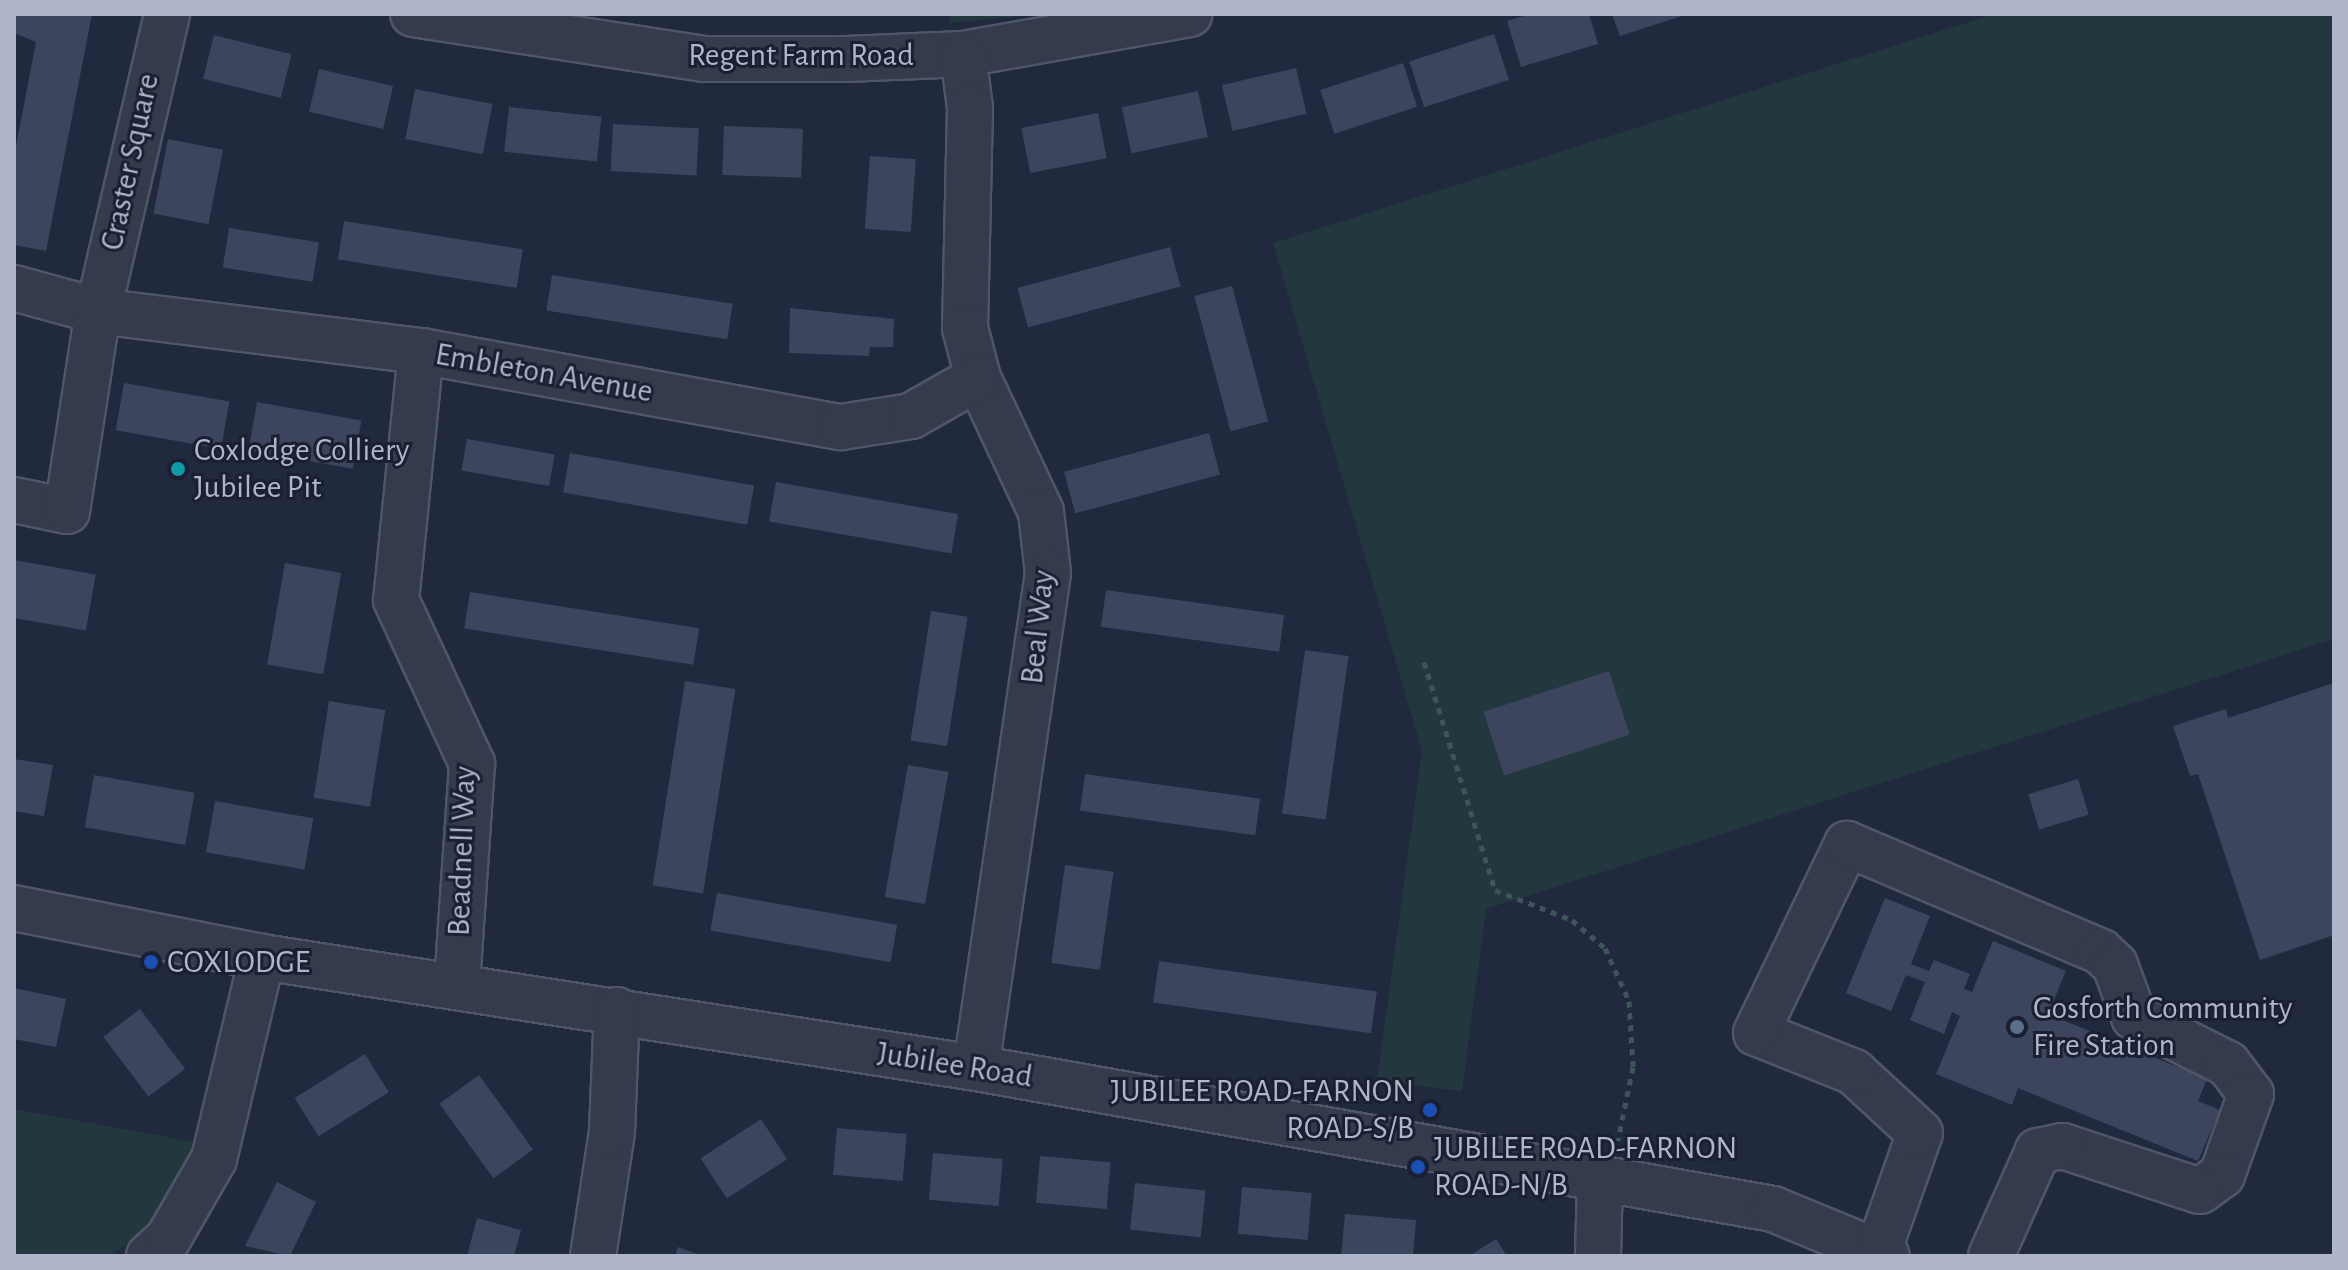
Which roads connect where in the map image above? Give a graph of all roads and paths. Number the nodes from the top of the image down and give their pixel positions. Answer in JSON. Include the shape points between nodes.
{"nodes":[{"id":1,"x":167,"y":14,"type":"edge"},
{"id":2,"x":413,"y":14,"type":"edge"},
{"id":3,"x":1190,"y":14,"type":"edge"},
{"id":4,"x":1132,"y":20,"type":"edge"},
{"id":5,"x":963,"y":54,"type":"junction"},
{"id":6,"x":14,"y":288,"type":"edge"},
{"id":7,"x":98,"y":311,"type":"junction"},
{"id":8,"x":421,"y":351,"type":"junction"},
{"id":9,"x":978,"y":378,"type":"junction"},
{"id":10,"x":14,"y":500,"type":"edge"},
{"id":11,"x":1424,"y":662,"type":"dead end"},
{"id":12,"x":14,"y":908,"type":"edge"},
{"id":13,"x":262,"y":957,"type":"junction"},
{"id":14,"x":457,"y":982,"type":"junction"},
{"id":15,"x":617,"y":1010,"type":"junction"},
{"id":16,"x":976,"y":1068,"type":"junction"},
{"id":17,"x":1605,"y":1179,"type":"junction"},
{"id":18,"x":1883,"y":1254,"type":"edge"},
{"id":19,"x":149,"y":1256,"type":"edge"},
{"id":20,"x":593,"y":1256,"type":"edge"},
{"id":21,"x":1598,"y":1256,"type":"edge"},
{"id":22,"x":1991,"y":1256,"type":"edge"}],
"edges":[{"from":1,"to":7,"type":"street","name":"Craster Square"},
{"from":2,"to":5,"type":"street","name":"Regent Farm Road","via":[[703,59]]},
{"from":3,"to":4,"type":"street","name":"Regent Farm Road"},
{"from":4,"to":5,"type":"street","name":"Regent Farm Road"},
{"from":5,"to":9,"type":"street","name":"Beal Way","via":[[970,108],[965,328]]},
{"from":6,"to":7,"type":"street"},
{"from":7,"to":8,"type":"street","name":"Embleton Avenue"},
{"from":7,"to":10,"type":"street","name":"Craster Square","via":[[67,511]]},
{"from":8,"to":9,"type":"street","name":"Embleton Avenue","via":[[841,427],[911,416]]},
{"from":8,"to":14,"type":"street","name":"Beadnell Way","via":[[396,600],[472,764]]},
{"from":9,"to":16,"type":"street","name":"Beal Way","via":[[1041,512],[1048,573]]},
{"from":11,"to":17,"type":"path","via":[[1495,890],[1572,920],[1605,948],[1629,1001],[1633,1067]]},
{"from":12,"to":13,"type":"street","name":"Jubilee Road"},
{"from":13,"to":14,"type":"street","name":"Jubilee Road"},
{"from":13,"to":19,"type":"street","via":[[214,1159],[168,1239]]},
{"from":14,"to":15,"type":"street","name":"Jubilee Road"},
{"from":15,"to":16,"type":"street","name":"Jubilee Road"},
{"from":15,"to":20,"type":"street","via":[[612,1132]]},
{"from":16,"to":17,"type":"street","name":"Jubilee Road"},
{"from":17,"to":18,"type":"street","name":"Jubilee Road","via":[[1773,1209]]},
{"from":17,"to":21,"type":"street"},
{"from":18,"to":22,"type":"street","via":[[1920,1133],[1854,1072],[1756,1033],[1847,844],[2101,952],[2115,965],[2134,1017],[2228,1064],[2251,1094],[2222,1175],[2200,1191],[2062,1146],[2038,1151]]}]}
